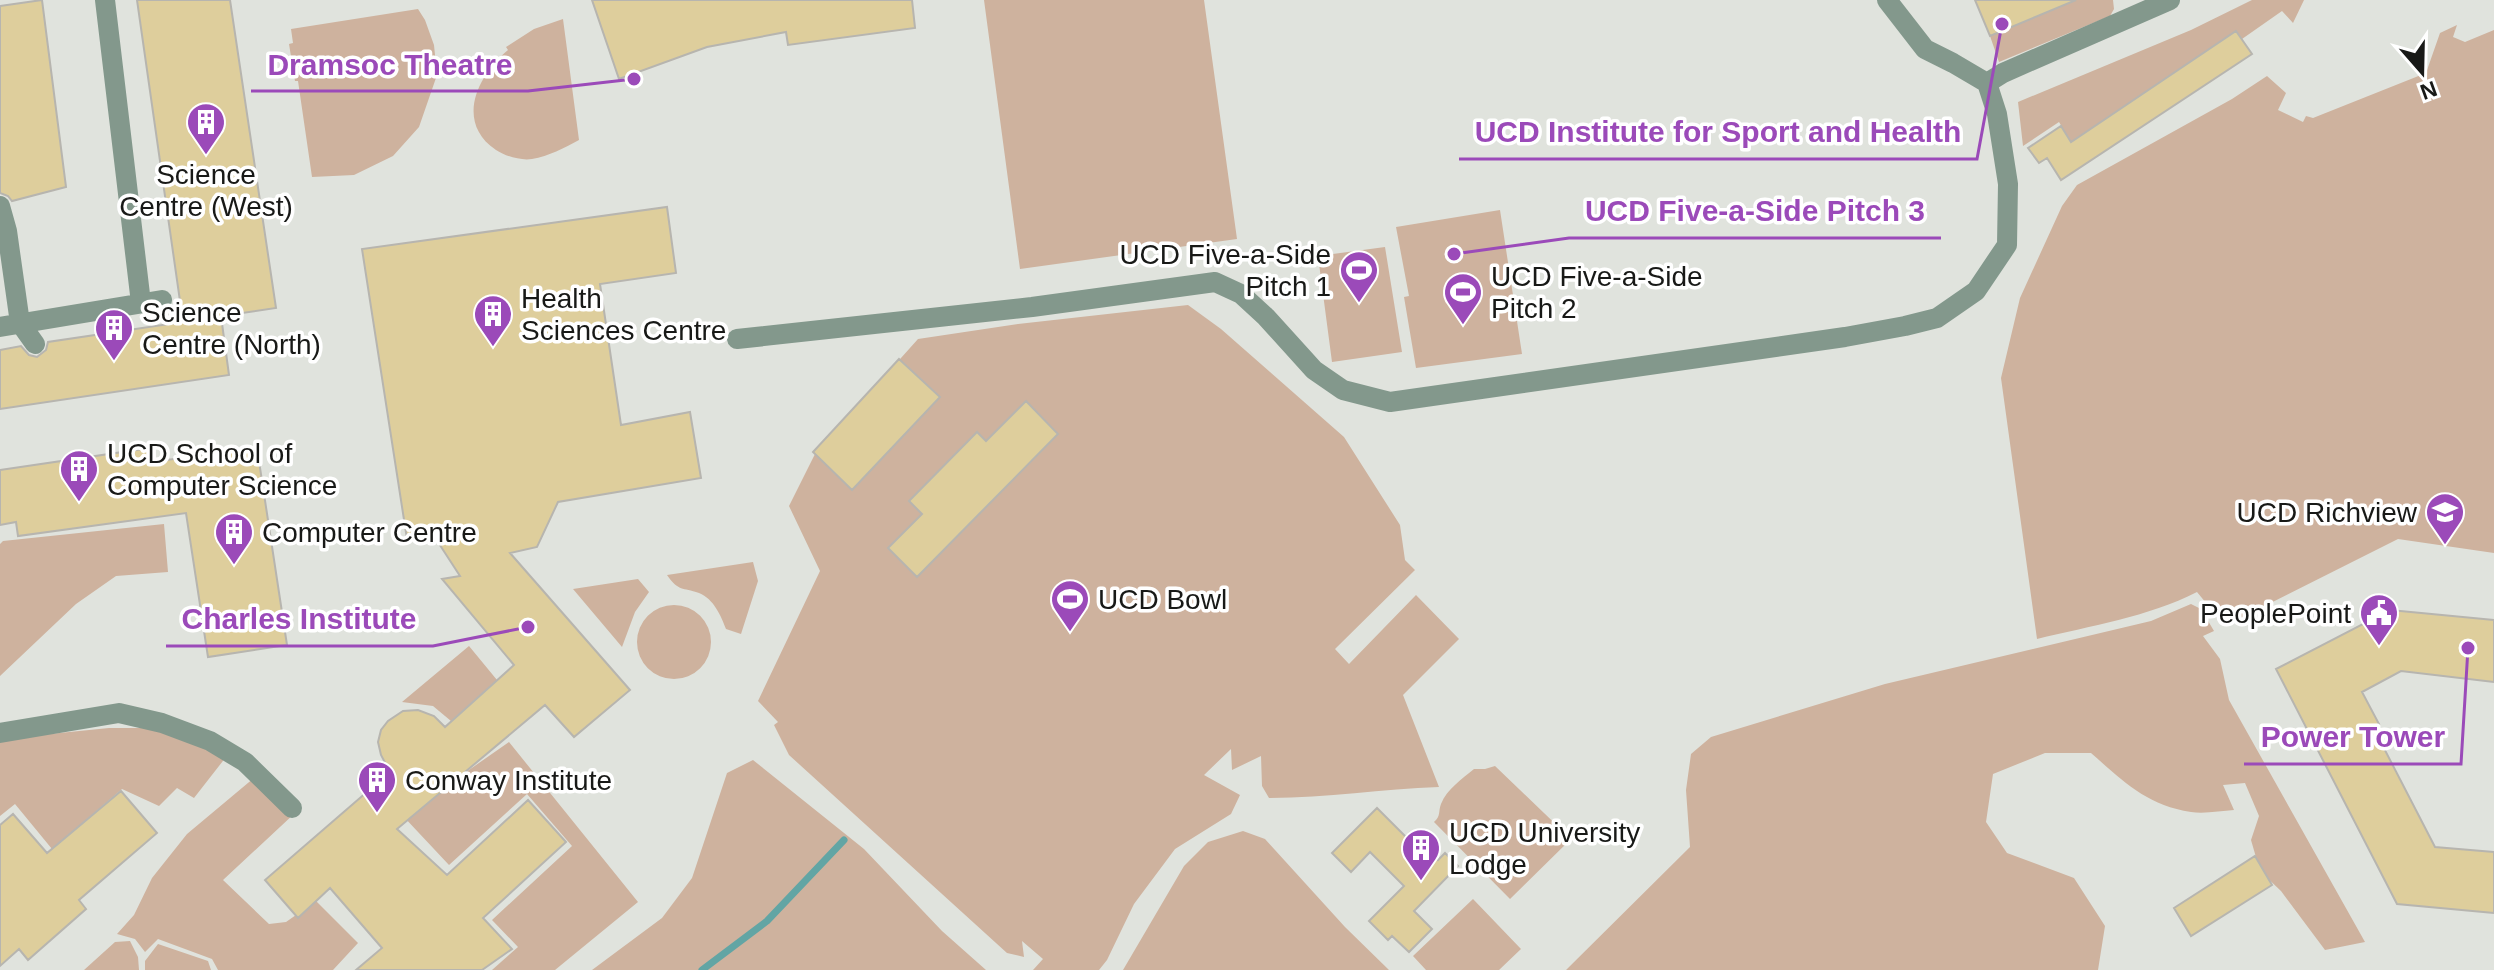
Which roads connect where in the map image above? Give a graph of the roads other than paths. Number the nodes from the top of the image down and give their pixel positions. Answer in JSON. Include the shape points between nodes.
{"nodes":[{"id":1,"x":105,"y":0,"type":"edge"},
{"id":2,"x":1887,"y":0,"type":"edge"},
{"id":3,"x":2170,"y":0,"type":"edge"},
{"id":4,"x":1987,"y":83,"type":"junction"},
{"id":5,"x":0,"y":206,"type":"edge"},
{"id":6,"x":162,"y":300,"type":"dead end"},
{"id":7,"x":141,"y":303,"type":"junction"},
{"id":8,"x":10,"y":325,"type":"edge"},
{"id":9,"x":737,"y":339,"type":"dead end"},
{"id":10,"x":35,"y":344,"type":"dead end"},
{"id":11,"x":0,"y":733,"type":"edge"},
{"id":12,"x":292,"y":808,"type":"dead end"}],
"edges":[{"from":1,"to":7,"type":"street"},
{"from":2,"to":4,"type":"street","via":[[1925,49]]},
{"from":3,"to":4,"type":"street"},
{"from":4,"to":9,"type":"street","via":[[2008,184],[2007,245],[1976,291],[1937,318],[1905,326],[1390,402],[1343,390],[1314,370],[1241,294],[1215,282]]},
{"from":5,"to":8,"type":"street","via":[[7,231]]},
{"from":6,"to":7,"type":"street"},
{"from":7,"to":8,"type":"street"},
{"from":8,"to":10,"type":"street"},
{"from":11,"to":12,"type":"street","via":[[119,713],[162,723],[210,741],[245,762]]}]}
